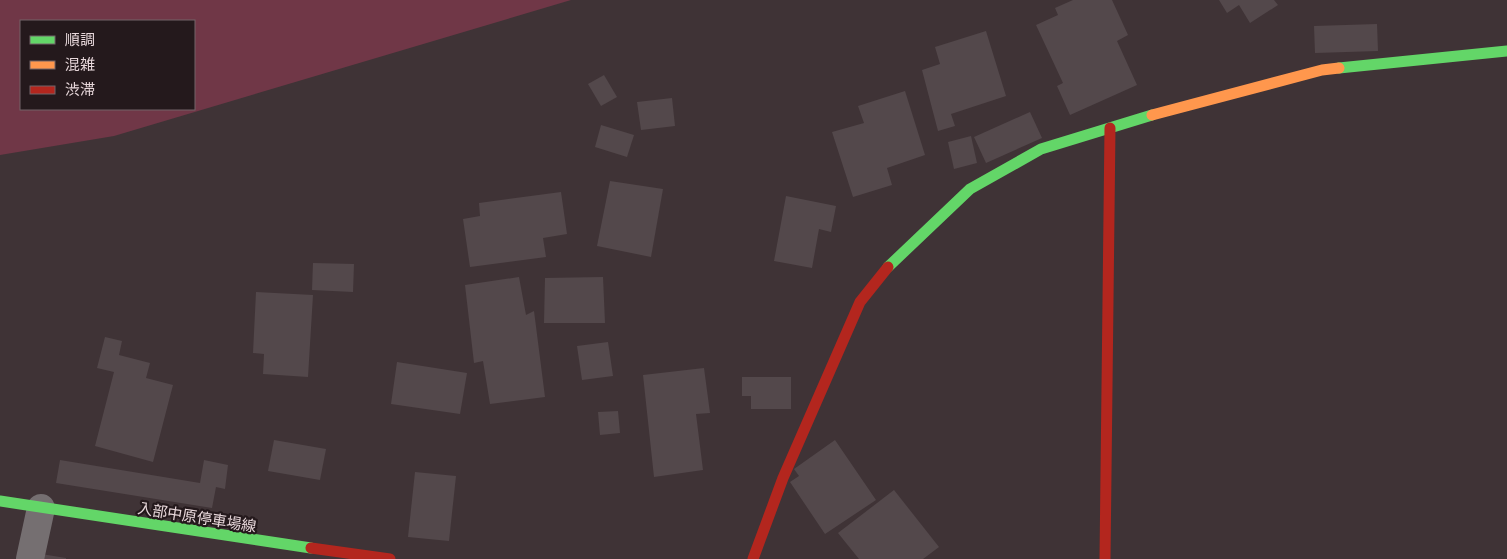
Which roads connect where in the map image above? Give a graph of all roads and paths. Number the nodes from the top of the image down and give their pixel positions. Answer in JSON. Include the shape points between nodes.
{"nodes":[{"id":1,"x":1507,"y":51,"type":"edge"},
{"id":2,"x":1110,"y":128,"type":"junction"},
{"id":3,"x":0,"y":502,"type":"edge"},
{"id":4,"x":41,"y":508,"type":"junction"},
{"id":5,"x":30,"y":559,"type":"edge"},
{"id":6,"x":390,"y":559,"type":"edge"},
{"id":7,"x":753,"y":559,"type":"edge"},
{"id":8,"x":1105,"y":559,"type":"edge"}],
"edges":[{"from":1,"to":2,"type":"street","via":[[1322,70],[1185,104]]},
{"from":2,"to":7,"type":"street","via":[[1041,149],[970,190],[885,270],[860,302],[783,478]]},
{"from":2,"to":8,"type":"street"},
{"from":3,"to":4,"type":"street","name":"入部中原停車場線"},
{"from":4,"to":5,"type":"street"},
{"from":4,"to":6,"type":"street","name":"入部中原停車場線"}]}
